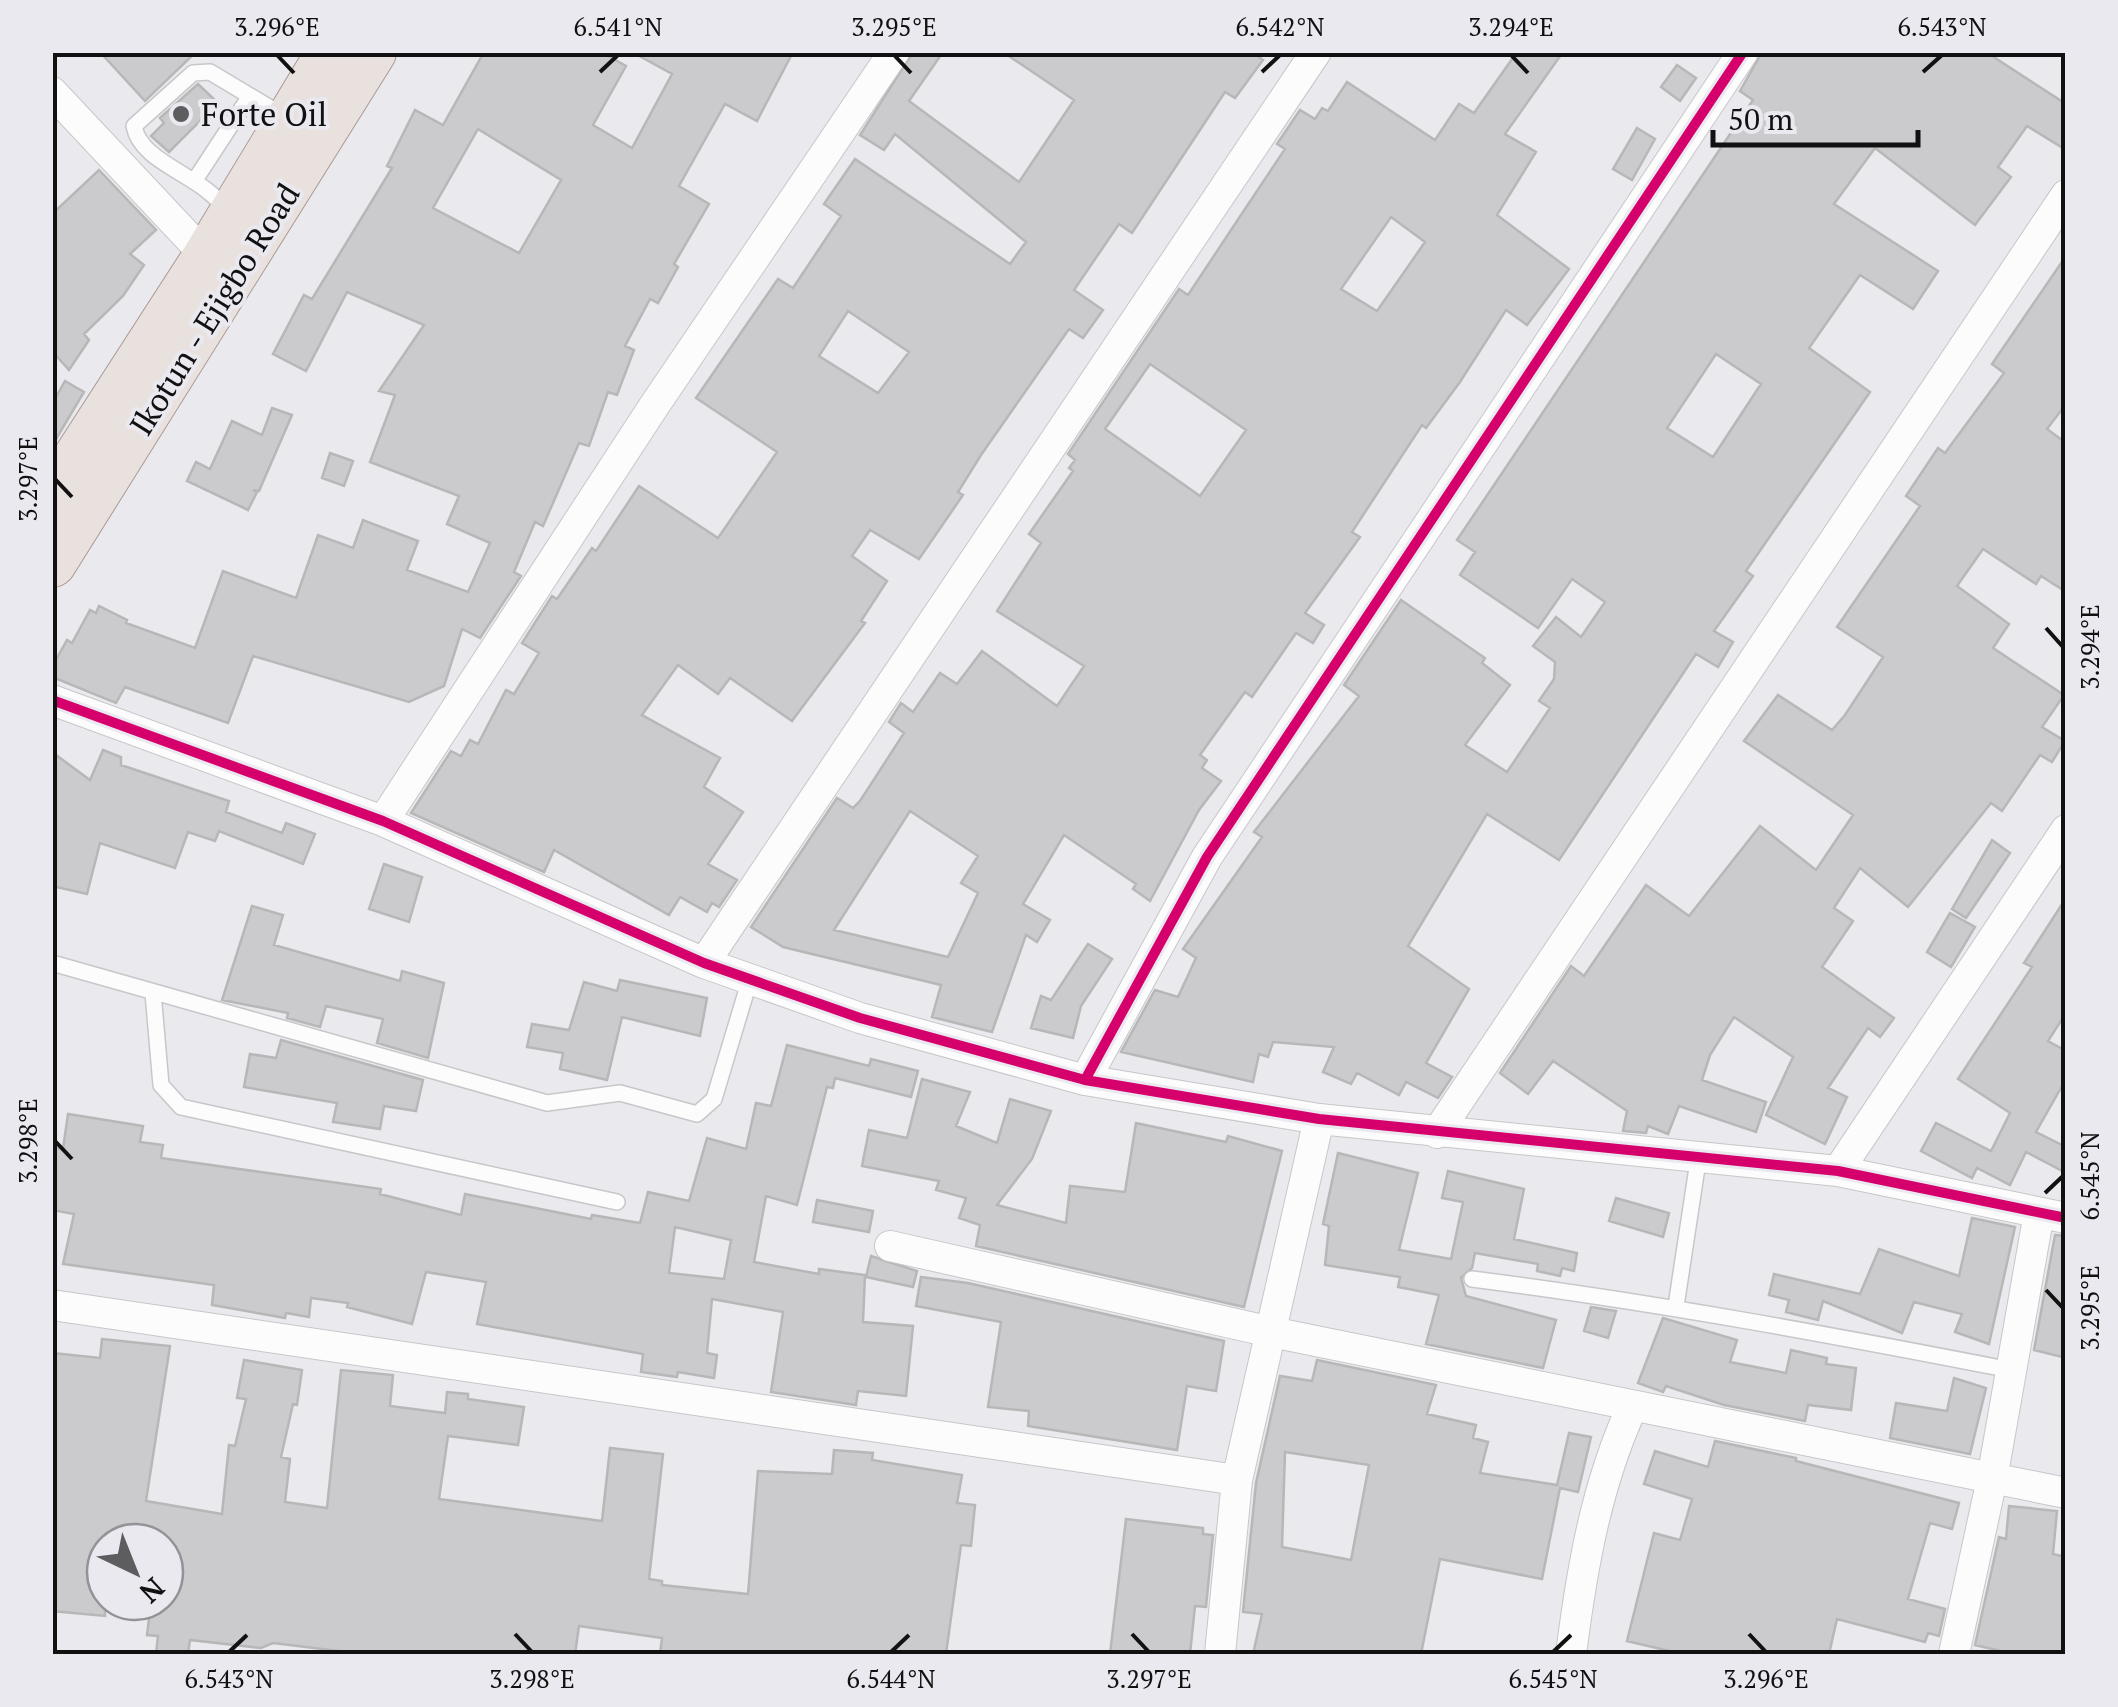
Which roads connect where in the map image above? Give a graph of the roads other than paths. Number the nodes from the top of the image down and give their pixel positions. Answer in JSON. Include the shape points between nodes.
{"nodes":[{"id":1,"x":331,"y":52,"type":"edge"},
{"id":2,"x":372,"y":52,"type":"edge"},
{"id":3,"x":894,"y":52,"type":"edge"},
{"id":4,"x":1316,"y":52,"type":"edge"},
{"id":5,"x":1743,"y":52,"type":"edge"},
{"id":6,"x":52,"y":92,"type":"edge"},
{"id":7,"x":248,"y":99,"type":"junction"},
{"id":8,"x":64,"y":120,"type":"edge"},
{"id":9,"x":291,"y":120,"type":"junction"},
{"id":10,"x":195,"y":180,"type":"junction"},
{"id":11,"x":2066,"y":195,"type":"edge"},
{"id":12,"x":218,"y":239,"type":"junction"},
{"id":13,"x":52,"y":498,"type":"edge"},
{"id":14,"x":52,"y":563,"type":"edge"},
{"id":15,"x":52,"y":700,"type":"edge"},
{"id":16,"x":384,"y":821,"type":"junction"},
{"id":17,"x":2066,"y":830,"type":"edge"},
{"id":18,"x":704,"y":962,"type":"junction"},
{"id":19,"x":52,"y":963,"type":"edge"},
{"id":20,"x":750,"y":979,"type":"junction"},
{"id":21,"x":153,"y":993,"type":"junction"},
{"id":22,"x":1085,"y":1080,"type":"junction"},
{"id":23,"x":1319,"y":1120,"type":"junction"},
{"id":24,"x":1437,"y":1133,"type":"junction"},
{"id":25,"x":1698,"y":1161,"type":"junction"},
{"id":26,"x":1838,"y":1172,"type":"junction"},
{"id":27,"x":617,"y":1202,"type":"dead end"},
{"id":28,"x":2052,"y":1216,"type":"edge"},
{"id":29,"x":890,"y":1246,"type":"dead end"},
{"id":30,"x":1472,"y":1279,"type":"dead end"},
{"id":31,"x":52,"y":1305,"type":"edge"},
{"id":32,"x":1676,"y":1306,"type":"junction"},
{"id":33,"x":1271,"y":1332,"type":"junction"},
{"id":34,"x":2011,"y":1370,"type":"junction"},
{"id":35,"x":1632,"y":1407,"type":"junction"},
{"id":36,"x":1992,"y":1479,"type":"junction"},
{"id":37,"x":1237,"y":1480,"type":"junction"},
{"id":38,"x":2066,"y":1492,"type":"edge"},
{"id":39,"x":1220,"y":1654,"type":"edge"},
{"id":40,"x":1571,"y":1654,"type":"edge"},
{"id":41,"x":1954,"y":1654,"type":"edge"}],
"edges":[{"from":1,"to":9,"type":"main road","name":"Ikotun - Ejigbo Road"},
{"from":2,"to":14,"type":"main road","name":"Ikotun - Ejigbo Road"},
{"from":3,"to":16,"type":"street"},
{"from":4,"to":18,"type":"street"},
{"from":5,"to":22,"type":"street","via":[[1207,856]]},
{"from":6,"to":8,"type":"street"},
{"from":7,"to":9,"type":"lane"},
{"from":7,"to":10,"type":"lane"},
{"from":7,"to":10,"type":"lane","via":[[210,72],[193,72],[134,126],[136,139],[158,160]]},
{"from":8,"to":12,"type":"street"},
{"from":9,"to":12,"type":"main road","name":"Ikotun - Ejigbo Road"},
{"from":10,"to":12,"type":"lane","via":[[224,206]]},
{"from":11,"to":24,"type":"street"},
{"from":12,"to":13,"type":"main road","name":"Ikotun - Ejigbo Road"},
{"from":15,"to":16,"type":"street"},
{"from":16,"to":18,"type":"street"},
{"from":17,"to":26,"type":"street"},
{"from":18,"to":20,"type":"street"},
{"from":19,"to":21,"type":"lane"},
{"from":20,"to":21,"type":"lane","via":[[714,1099],[697,1114],[620,1092],[547,1103]]},
{"from":20,"to":22,"type":"street","via":[[860,1018]]},
{"from":21,"to":27,"type":"lane","via":[[162,1086],[180,1107]]},
{"from":22,"to":23,"type":"street"},
{"from":23,"to":24,"type":"street"},
{"from":23,"to":33,"type":"street"},
{"from":24,"to":25,"type":"street"},
{"from":25,"to":26,"type":"street"},
{"from":25,"to":32,"type":"lane"},
{"from":26,"to":28,"type":"street"},
{"from":28,"to":34,"type":"street"},
{"from":29,"to":33,"type":"street"},
{"from":30,"to":32,"type":"lane"},
{"from":31,"to":37,"type":"street"},
{"from":32,"to":34,"type":"lane"},
{"from":33,"to":35,"type":"street"},
{"from":33,"to":37,"type":"street"},
{"from":34,"to":36,"type":"street"},
{"from":35,"to":36,"type":"street"},
{"from":35,"to":40,"type":"street","via":[[1594,1514]]},
{"from":36,"to":38,"type":"street"},
{"from":36,"to":41,"type":"street"},
{"from":37,"to":39,"type":"street"}]}
